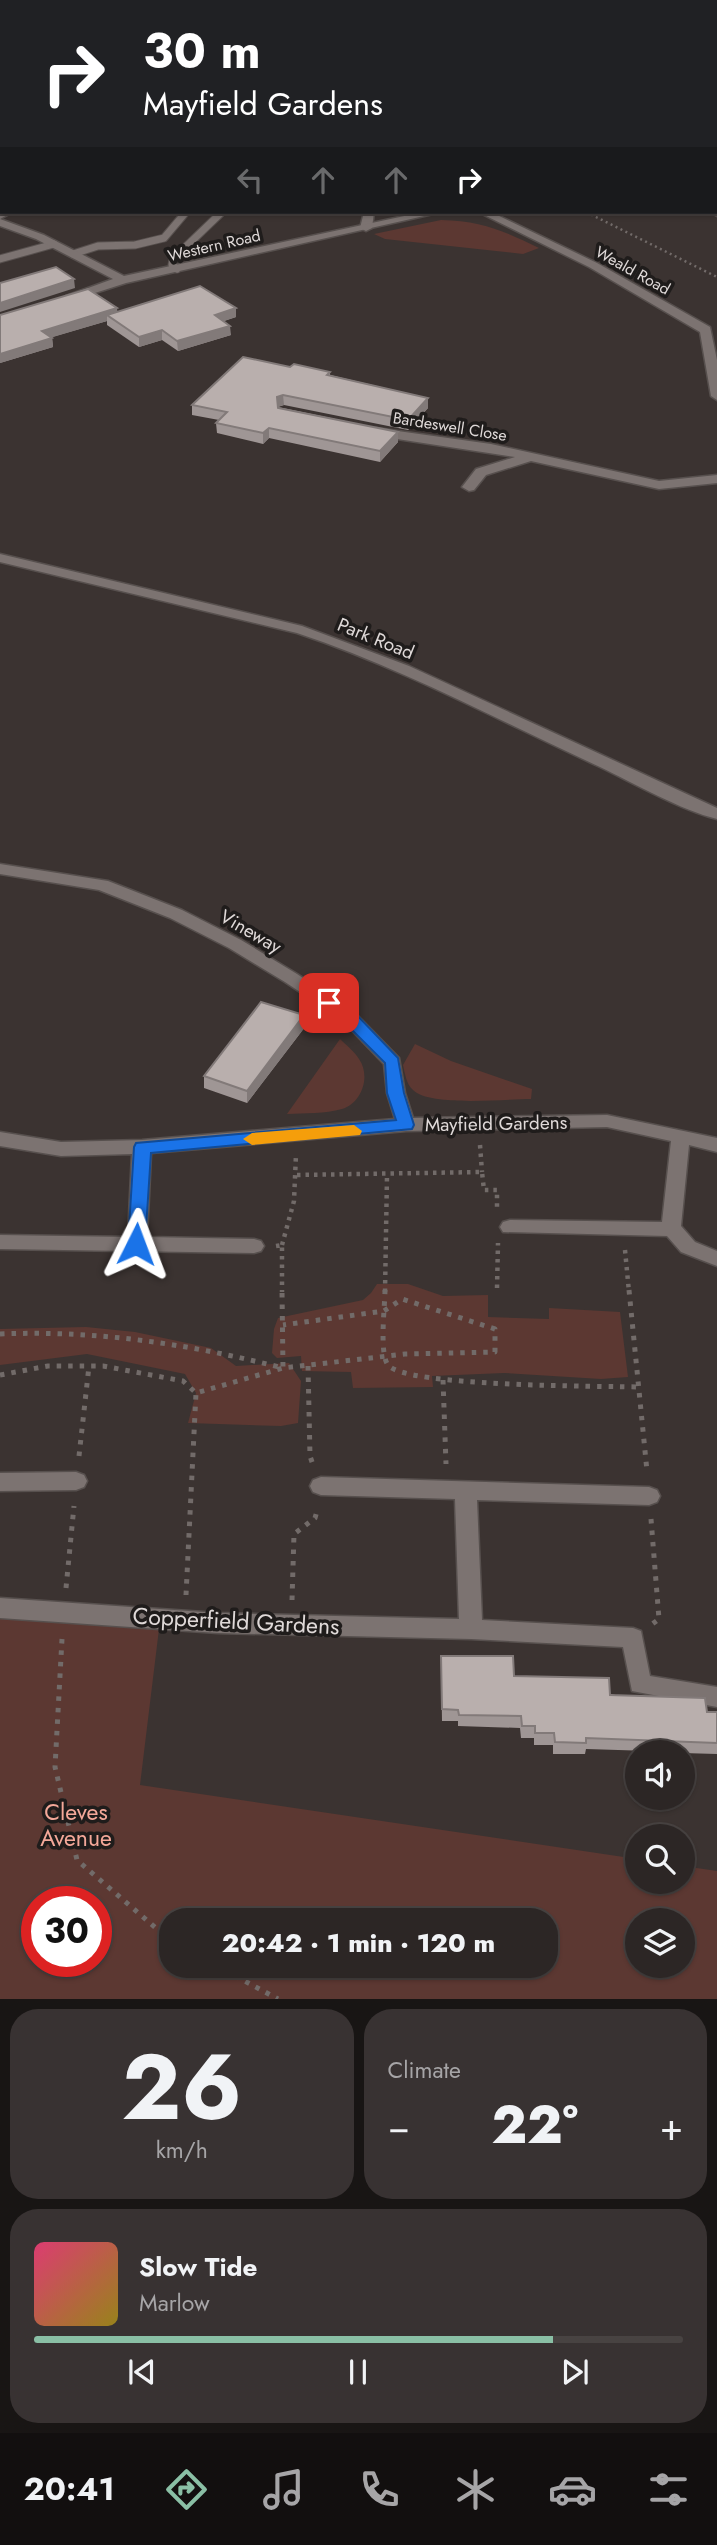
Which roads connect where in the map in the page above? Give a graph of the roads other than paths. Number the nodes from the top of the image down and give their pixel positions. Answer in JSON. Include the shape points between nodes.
{"nodes":[{"id":1,"x":184,"y":214,"type":"edge"},
{"id":2,"x":220,"y":214,"type":"edge"},
{"id":3,"x":369,"y":214,"type":"edge"},
{"id":4,"x":429,"y":214,"type":"edge"},
{"id":5,"x":487,"y":214,"type":"edge"},
{"id":6,"x":0,"y":222,"type":"edge"},
{"id":7,"x":366,"y":228,"type":"junction"},
{"id":8,"x":54,"y":244,"type":"junction"},
{"id":9,"x":73,"y":254,"type":"junction"},
{"id":10,"x":0,"y":259,"type":"edge"},
{"id":11,"x":177,"y":269,"type":"junction"},
{"id":12,"x":123,"y":281,"type":"junction"},
{"id":13,"x":51,"y":304,"type":"edge"},
{"id":14,"x":712,"y":329,"type":"edge"},
{"id":15,"x":717,"y":396,"type":"edge"},
{"id":16,"x":357,"y":428,"type":"edge"},
{"id":17,"x":529,"y":457,"type":"junction"},
{"id":18,"x":717,"y":479,"type":"edge"},
{"id":19,"x":469,"y":487,"type":"dead end"},
{"id":20,"x":0,"y":558,"type":"edge"},
{"id":21,"x":717,"y":814,"type":"edge"},
{"id":22,"x":0,"y":869,"type":"edge"},
{"id":23,"x":406,"y":1125,"type":"junction"},
{"id":24,"x":681,"y":1135,"type":"junction"},
{"id":25,"x":0,"y":1139,"type":"edge"},
{"id":26,"x":717,"y":1145,"type":"edge"},
{"id":27,"x":142,"y":1147,"type":"junction"},
{"id":28,"x":504,"y":1227,"type":"road end"},
{"id":29,"x":670,"y":1230,"type":"junction"},
{"id":30,"x":0,"y":1242,"type":"edge"},
{"id":31,"x":136,"y":1244,"type":"junction"},
{"id":32,"x":254,"y":1246,"type":"road end"},
{"id":33,"x":717,"y":1259,"type":"edge"},
{"id":34,"x":76,"y":1481,"type":"dead end"},
{"id":35,"x":0,"y":1482,"type":"edge"},
{"id":36,"x":321,"y":1486,"type":"road end"},
{"id":37,"x":456,"y":1490,"type":"junction"},
{"id":38,"x":649,"y":1496,"type":"road end"},
{"id":39,"x":0,"y":1608,"type":"edge"},
{"id":40,"x":471,"y":1629,"type":"junction"},
{"id":41,"x":717,"y":1697,"type":"edge"}],
"edges":[{"from":1,"to":9,"type":"lane","via":[[164,238],[135,246],[98,246]]},
{"from":2,"to":11,"type":"lane","via":[[173,259]]},
{"from":3,"to":7,"type":"street"},
{"from":4,"to":7,"type":"street","name":"Western Road"},
{"from":5,"to":14,"type":"street","name":"Weald Road"},
{"from":6,"to":8,"type":"street"},
{"from":7,"to":11,"type":"street","name":"Western Road"},
{"from":8,"to":9,"type":"street"},
{"from":8,"to":10,"type":"lane"},
{"from":9,"to":12,"type":"street"},
{"from":11,"to":12,"type":"street","name":"Western Road"},
{"from":12,"to":13,"type":"street","name":"Western Road"},
{"from":14,"to":15,"type":"street","name":"Weald Road"},
{"from":16,"to":17,"type":"street","name":"Bardeswell Close"},
{"from":17,"to":18,"type":"street","name":"Bardeswell Close","via":[[659,485]]},
{"from":17,"to":19,"type":"street","name":"Bardeswell Close","via":[[481,472]]},
{"from":20,"to":21,"type":"street","name":"Park Road","via":[[345,644]]},
{"from":22,"to":23,"type":"street","name":"Vineway","via":[[102,885],[176,914],[291,978],[348,1016],[393,1062]]},
{"from":23,"to":24,"type":"street","name":"Mayfield Gardens","via":[[607,1121]]},
{"from":23,"to":27,"type":"street","name":"Mayfield Gardens"},
{"from":24,"to":26,"type":"street","name":"Mayfield Gardens"},
{"from":24,"to":29,"type":"street"},
{"from":25,"to":27,"type":"street","name":"Mayfield Gardens","via":[[61,1149]]},
{"from":27,"to":31,"type":"street"},
{"from":28,"to":29,"type":"street"},
{"from":29,"to":33,"type":"street","via":[[688,1247]]},
{"from":30,"to":31,"type":"street"},
{"from":31,"to":32,"type":"street"},
{"from":34,"to":35,"type":"street"},
{"from":36,"to":37,"type":"street"},
{"from":37,"to":38,"type":"street"},
{"from":37,"to":40,"type":"street"},
{"from":39,"to":40,"type":"street","name":"Copperfield Gardens","via":[[292,1625]]},
{"from":40,"to":41,"type":"street","name":"Copperfield Gardens","via":[[633,1637],[640,1684]]}]}
